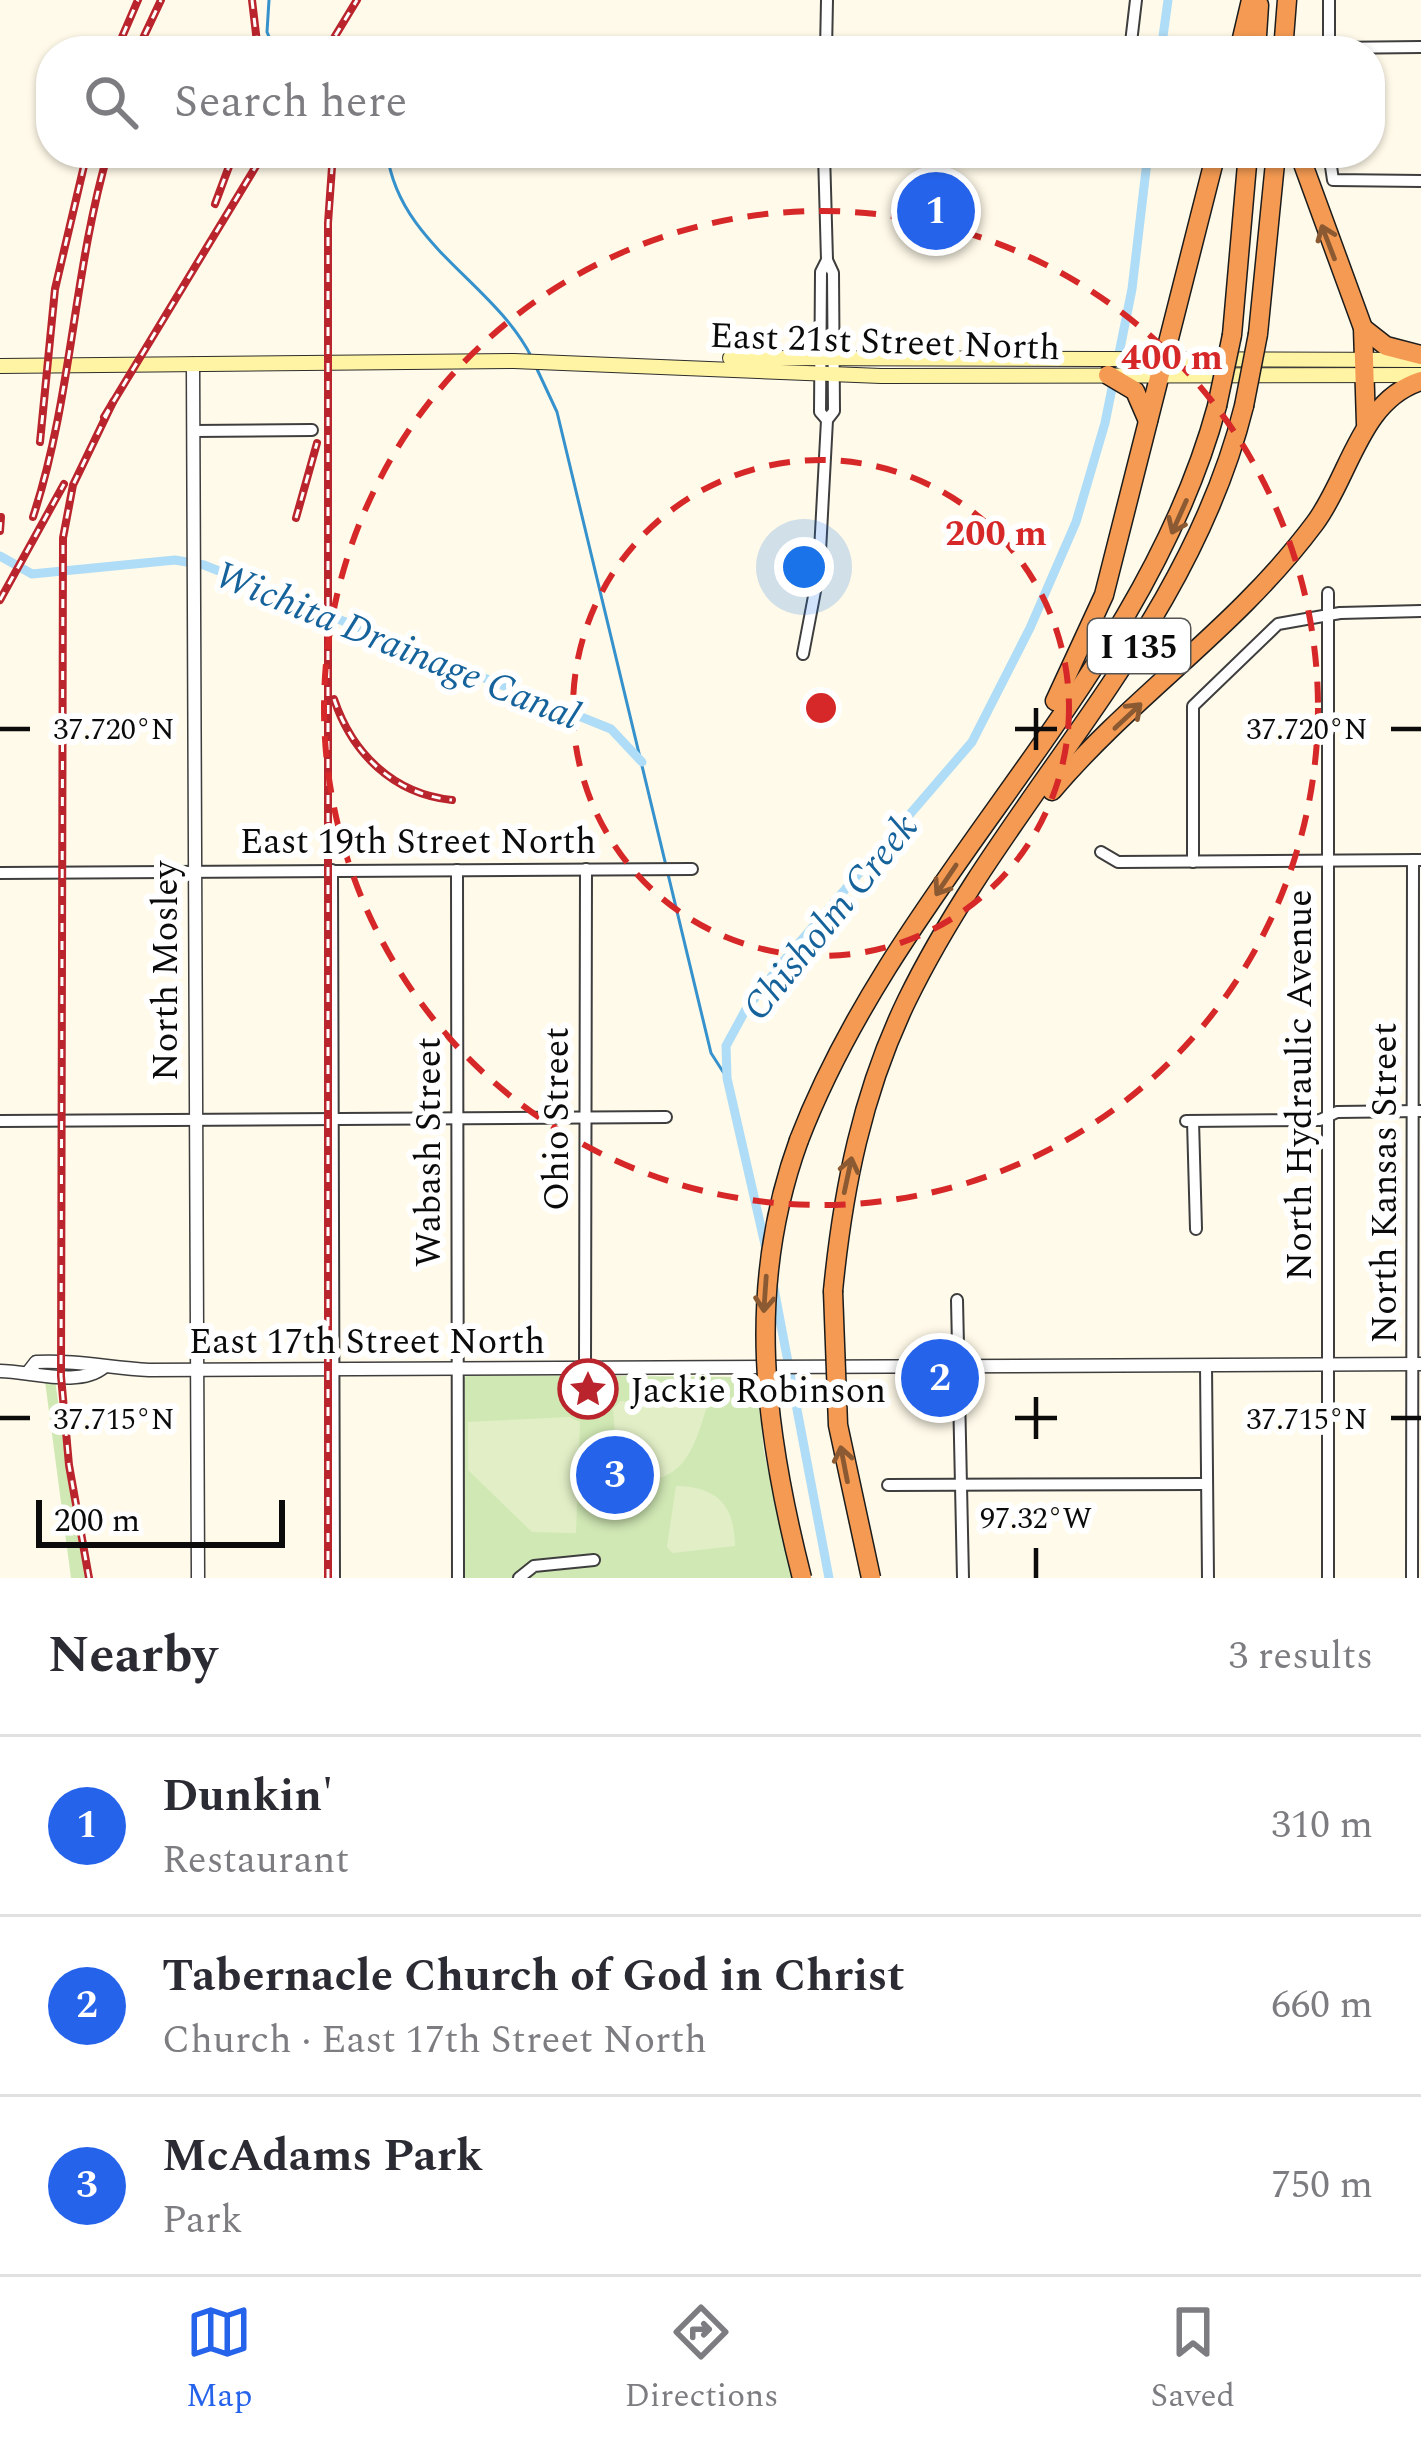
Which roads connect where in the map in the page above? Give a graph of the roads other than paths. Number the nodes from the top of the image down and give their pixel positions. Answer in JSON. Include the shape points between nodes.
{"nodes":[{"id":1,"x":827,"y":0,"type":"edge"},
{"id":2,"x":1136,"y":0,"type":"edge"},
{"id":3,"x":1255,"y":0,"type":"edge"},
{"id":4,"x":1329,"y":0,"type":"edge"},
{"id":5,"x":1286,"y":3,"type":"edge"},
{"id":6,"x":826,"y":36,"type":"edge"},
{"id":7,"x":1132,"y":36,"type":"edge"},
{"id":8,"x":1244,"y":36,"type":"edge"},
{"id":9,"x":1256,"y":36,"type":"edge"},
{"id":10,"x":1286,"y":36,"type":"edge"},
{"id":11,"x":1329,"y":36,"type":"edge"},
{"id":12,"x":1421,"y":47,"type":"edge"},
{"id":13,"x":1385,"y":48,"type":"edge"},
{"id":14,"x":824,"y":168,"type":"edge"},
{"id":15,"x":1212,"y":168,"type":"edge"},
{"id":16,"x":1247,"y":168,"type":"edge"},
{"id":17,"x":1275,"y":168,"type":"edge"},
{"id":18,"x":1304,"y":168,"type":"edge"},
{"id":19,"x":1329,"y":168,"type":"edge"},
{"id":20,"x":1421,"y":181,"type":"edge"},
{"id":21,"x":1363,"y":328,"type":"junction"},
{"id":22,"x":1421,"y":357,"type":"edge"},
{"id":23,"x":193,"y":364,"type":"junction"},
{"id":24,"x":0,"y":366,"type":"edge"},
{"id":25,"x":827,"y":366,"type":"junction"},
{"id":26,"x":1164,"y":368,"type":"junction"},
{"id":27,"x":1367,"y":368,"type":"junction"},
{"id":28,"x":1099,"y":370,"type":"junction"},
{"id":29,"x":1136,"y":376,"type":"junction"},
{"id":30,"x":1421,"y":378,"type":"edge"},
{"id":31,"x":1149,"y":425,"type":"junction"},
{"id":32,"x":312,"y":430,"type":"dead end"},
{"id":33,"x":193,"y":431,"type":"junction"},
{"id":34,"x":1364,"y":432,"type":"junction"},
{"id":35,"x":1328,"y":593,"type":"dead end"},
{"id":36,"x":1421,"y":611,"type":"edge"},
{"id":37,"x":1329,"y":616,"type":"junction"},
{"id":38,"x":803,"y":654,"type":"dead end"},
{"id":39,"x":990,"y":815,"type":"junction"},
{"id":40,"x":1101,"y":852,"type":"dead end"},
{"id":41,"x":1417,"y":860,"type":"edge"},
{"id":42,"x":1328,"y":861,"type":"junction"},
{"id":43,"x":1193,"y":862,"type":"junction"},
{"id":44,"x":990,"y":863,"type":"junction"},
{"id":45,"x":457,"y":869,"type":"junction"},
{"id":46,"x":586,"y":869,"type":"junction"},
{"id":47,"x":692,"y":869,"type":"dead end"},
{"id":48,"x":332,"y":870,"type":"junction"},
{"id":49,"x":194,"y":871,"type":"junction"},
{"id":50,"x":0,"y":873,"type":"edge"},
{"id":51,"x":1417,"y":1111,"type":"edge"},
{"id":52,"x":1328,"y":1116,"type":"junction"},
{"id":53,"x":666,"y":1118,"type":"dead end"},
{"id":54,"x":193,"y":1120,"type":"junction"},
{"id":55,"x":334,"y":1120,"type":"junction"},
{"id":56,"x":457,"y":1120,"type":"junction"},
{"id":57,"x":585,"y":1120,"type":"junction"},
{"id":58,"x":0,"y":1121,"type":"edge"},
{"id":59,"x":1196,"y":1229,"type":"dead end"},
{"id":60,"x":958,"y":1300,"type":"dead end"},
{"id":61,"x":1417,"y":1364,"type":"edge"},
{"id":62,"x":1327,"y":1365,"type":"junction"},
{"id":63,"x":1206,"y":1366,"type":"junction"},
{"id":64,"x":958,"y":1367,"type":"junction"},
{"id":65,"x":457,"y":1369,"type":"junction"},
{"id":66,"x":197,"y":1370,"type":"junction"},
{"id":67,"x":332,"y":1370,"type":"junction"},
{"id":68,"x":585,"y":1370,"type":"junction"},
{"id":69,"x":0,"y":1371,"type":"edge"},
{"id":70,"x":958,"y":1484,"type":"junction"},
{"id":71,"x":1207,"y":1484,"type":"junction"},
{"id":72,"x":888,"y":1485,"type":"dead end"},
{"id":73,"x":594,"y":1560,"type":"dead end"},
{"id":74,"x":198,"y":1578,"type":"edge"},
{"id":75,"x":334,"y":1578,"type":"edge"},
{"id":76,"x":458,"y":1578,"type":"edge"},
{"id":77,"x":519,"y":1578,"type":"edge"},
{"id":78,"x":802,"y":1578,"type":"edge"},
{"id":79,"x":871,"y":1578,"type":"edge"},
{"id":80,"x":963,"y":1578,"type":"edge"},
{"id":81,"x":1208,"y":1578,"type":"edge"},
{"id":82,"x":1328,"y":1578,"type":"edge"},
{"id":83,"x":1412,"y":1578,"type":"edge"}],
"edges":[{"from":1,"to":6,"type":"street"},
{"from":2,"to":7,"type":"street"},
{"from":3,"to":8,"type":"highway"},
{"from":3,"to":9,"type":"highway"},
{"from":4,"to":11,"type":"street"},
{"from":5,"to":10,"type":"highway"},
{"from":12,"to":13,"type":"street"},
{"from":14,"to":25,"type":"street","via":[[833,273]]},
{"from":15,"to":26,"type":"highway"},
{"from":16,"to":39,"type":"highway","number":"I 135","one_way":true,"bridge":true,"via":[[1232,335],[1191,489],[1136,600]]},
{"from":17,"to":44,"type":"highway","number":"I 135","bridge":true,"via":[[1258,334],[1213,506],[1178,583]]},
{"from":21,"to":18,"type":"highway","one_way":true},
{"from":19,"to":20,"type":"street","via":[[1338,181]]},
{"from":21,"to":22,"type":"highway"},
{"from":21,"to":27,"type":"highway"},
{"from":22,"to":27,"type":"main road","name":"East 21st Street North"},
{"from":23,"to":24,"type":"main road","name":"East 21st Street North"},
{"from":23,"to":25,"type":"main road","name":"East 21st Street North"},
{"from":23,"to":33,"type":"street","name":"North Mosley"},
{"from":25,"to":28,"type":"main road","name":"East 21st Street North"},
{"from":25,"to":38,"type":"street","via":[[821,551]]},
{"from":26,"to":27,"type":"main road","name":"East 21st Street North"},
{"from":26,"to":29,"type":"main road","name":"East 21st Street North"},
{"from":26,"to":31,"type":"highway"},
{"from":27,"to":30,"type":"main road","name":"East 21st Street North"},
{"from":27,"to":34,"type":"highway"},
{"from":28,"to":29,"type":"highway"},
{"from":28,"to":29,"type":"main road","name":"East 21st Street North"},
{"from":29,"to":31,"type":"highway"},
{"from":30,"to":34,"type":"highway","via":[[1389,397]]},
{"from":31,"to":39,"type":"highway","via":[[1089,631]]},
{"from":32,"to":33,"type":"street"},
{"from":33,"to":49,"type":"street","name":"North Mosley"},
{"from":44,"to":34,"type":"highway","one_way":true,"via":[[1066,774],[1272,577],[1318,519]]},
{"from":35,"to":37,"type":"street","name":"North Hydraulic Avenue"},
{"from":36,"to":37,"type":"street"},
{"from":37,"to":42,"type":"street","name":"North Hydraulic Avenue"},
{"from":37,"to":43,"type":"street","via":[[1291,620],[1256,643],[1193,706]]},
{"from":39,"to":78,"type":"highway","number":"I 135","one_way":true,"bridge":true,"via":[[829,1067],[773,1226],[762,1345],[774,1459]]},
{"from":40,"to":43,"type":"street","via":[[1118,862]]},
{"from":41,"to":42,"type":"street"},
{"from":41,"to":51,"type":"street","name":"North Kansas Street"},
{"from":42,"to":43,"type":"street"},
{"from":42,"to":52,"type":"street","name":"North Hydraulic Avenue"},
{"from":79,"to":44,"type":"highway","number":"I 135","one_way":true,"bridge":true,"via":[[838,1425],[833,1291],[846,1182],[908,998]]},
{"from":45,"to":46,"type":"street","name":"East 19th Street North"},
{"from":45,"to":48,"type":"street","name":"East 19th Street North"},
{"from":45,"to":56,"type":"street","name":"Wabash Street"},
{"from":46,"to":47,"type":"street","name":"East 19th Street North"},
{"from":46,"to":57,"type":"street","name":"Ohio Street"},
{"from":48,"to":49,"type":"street","name":"East 19th Street North"},
{"from":48,"to":55,"type":"street"},
{"from":49,"to":50,"type":"street","name":"East 19th Street North"},
{"from":49,"to":54,"type":"street","name":"North Mosley"},
{"from":51,"to":52,"type":"street"},
{"from":51,"to":61,"type":"street","name":"North Kansas Street"},
{"from":52,"to":59,"type":"street","via":[[1190,1121]]},
{"from":52,"to":62,"type":"street","name":"North Hydraulic Avenue"},
{"from":53,"to":57,"type":"street"},
{"from":54,"to":55,"type":"street"},
{"from":54,"to":58,"type":"street"},
{"from":54,"to":66,"type":"street","name":"North Mosley"},
{"from":55,"to":56,"type":"street"},
{"from":55,"to":67,"type":"street"},
{"from":56,"to":57,"type":"street"},
{"from":56,"to":65,"type":"street","name":"Wabash Street"},
{"from":57,"to":68,"type":"street","name":"Ohio Street"},
{"from":60,"to":64,"type":"street"},
{"from":61,"to":62,"type":"street","name":"East 17th Street North"},
{"from":61,"to":83,"type":"street","name":"North Kansas Street"},
{"from":62,"to":63,"type":"street","name":"East 17th Street North"},
{"from":62,"to":82,"type":"street","name":"North Hydraulic Avenue"},
{"from":63,"to":64,"type":"street","name":"East 17th Street North"},
{"from":63,"to":71,"type":"street"},
{"from":64,"to":68,"type":"street","name":"East 17th Street North"},
{"from":64,"to":70,"type":"street"},
{"from":65,"to":67,"type":"street","name":"East 17th Street North"},
{"from":65,"to":68,"type":"street","name":"East 17th Street North"},
{"from":65,"to":76,"type":"street","name":"Wabash Street"},
{"from":66,"to":67,"type":"street","name":"East 17th Street North"},
{"from":66,"to":69,"type":"street","name":"East 17th Street North"},
{"from":66,"to":74,"type":"street","name":"North Mosley"},
{"from":67,"to":75,"type":"street"},
{"from":70,"to":71,"type":"street"},
{"from":70,"to":72,"type":"street"},
{"from":70,"to":80,"type":"street"},
{"from":71,"to":81,"type":"street"},
{"from":73,"to":77,"type":"street","via":[[534,1566]]}]}
